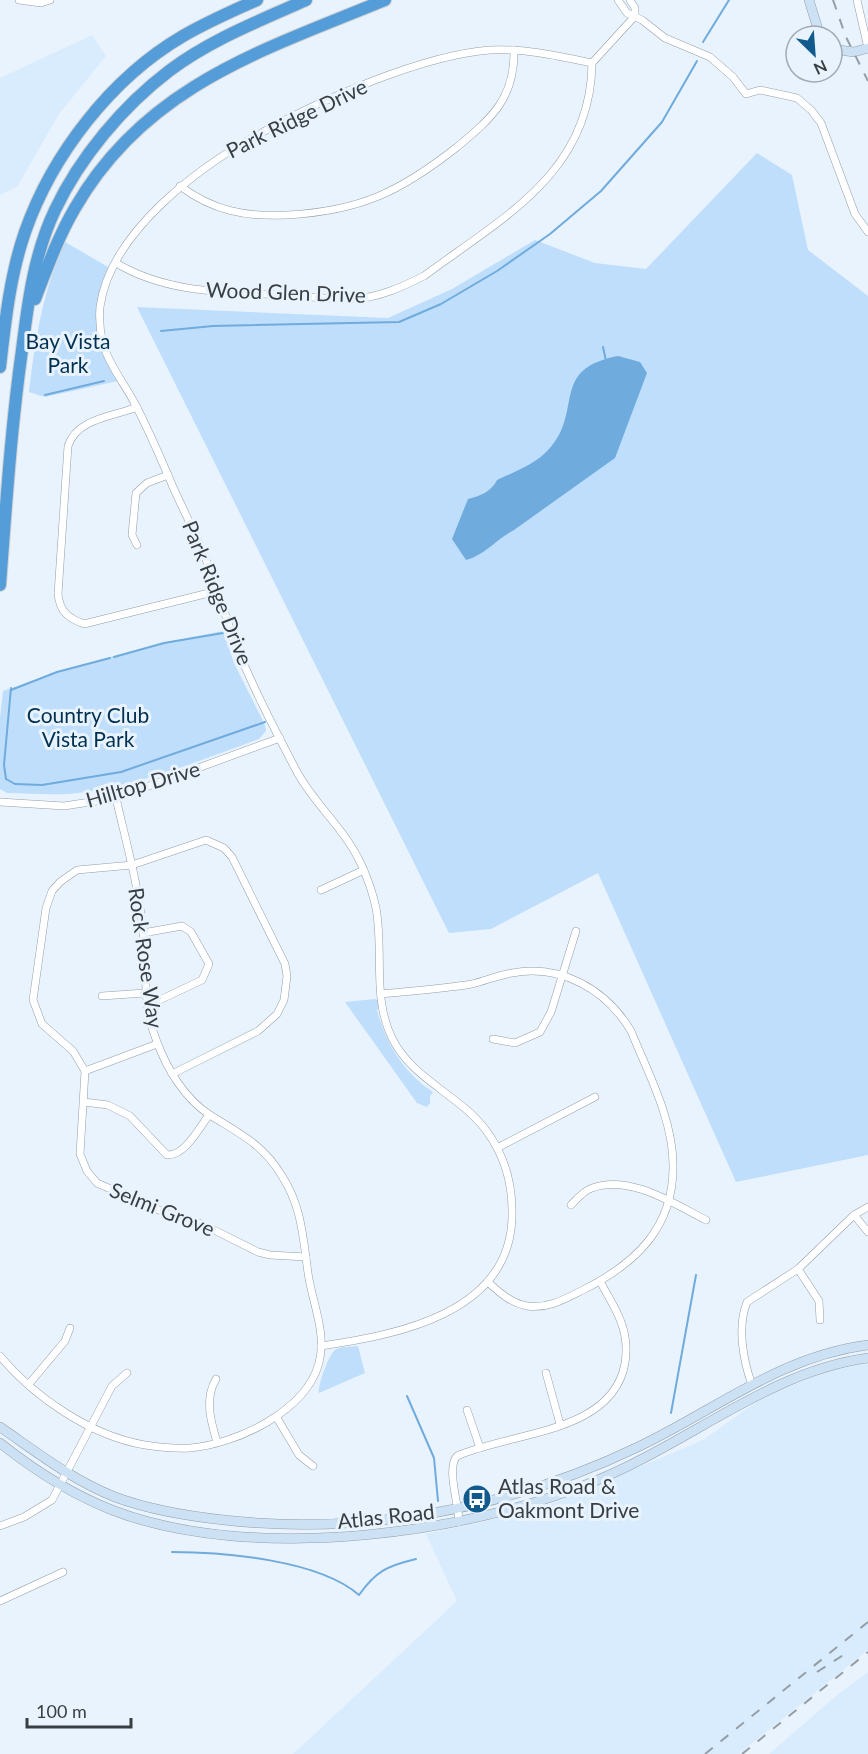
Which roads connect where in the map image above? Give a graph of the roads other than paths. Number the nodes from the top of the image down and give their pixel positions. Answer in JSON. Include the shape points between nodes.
{"nodes":[{"id":1,"x":19,"y":0,"type":"edge"},
{"id":2,"x":50,"y":0,"type":"edge"},
{"id":3,"x":257,"y":0,"type":"edge"},
{"id":4,"x":306,"y":0,"type":"edge"},
{"id":5,"x":385,"y":0,"type":"edge"},
{"id":6,"x":618,"y":0,"type":"edge"},
{"id":7,"x":630,"y":0,"type":"edge"},
{"id":8,"x":809,"y":0,"type":"edge"},
{"id":9,"x":857,"y":0,"type":"edge"},
{"id":10,"x":635,"y":16,"type":"junction"},
{"id":11,"x":816,"y":24,"type":"edge"},
{"id":12,"x":844,"y":45,"type":"edge"},
{"id":13,"x":868,"y":48,"type":"edge"},
{"id":14,"x":514,"y":50,"type":"junction"},
{"id":15,"x":844,"y":51,"type":"edge"},
{"id":16,"x":592,"y":63,"type":"junction"},
{"id":17,"x":180,"y":186,"type":"junction"},
{"id":18,"x":868,"y":232,"type":"edge"},
{"id":19,"x":116,"y":263,"type":"junction"},
{"id":20,"x":26,"y":322,"type":"junction"},
{"id":21,"x":0,"y":367,"type":"edge"},
{"id":22,"x":137,"y":407,"type":"junction"},
{"id":23,"x":168,"y":475,"type":"junction"},
{"id":24,"x":137,"y":545,"type":"dead end"},
{"id":25,"x":0,"y":585,"type":"edge"},
{"id":26,"x":217,"y":591,"type":"junction"},
{"id":27,"x":280,"y":738,"type":"junction"},
{"id":28,"x":116,"y":798,"type":"junction"},
{"id":29,"x":0,"y":802,"type":"edge"},
{"id":30,"x":132,"y":865,"type":"junction"},
{"id":31,"x":364,"y":870,"type":"junction"},
{"id":32,"x":321,"y":890,"type":"dead end"},
{"id":33,"x":576,"y":931,"type":"dead end"},
{"id":34,"x":143,"y":933,"type":"junction"},
{"id":35,"x":562,"y":976,"type":"junction"},
{"id":36,"x":145,"y":993,"type":"junction"},
{"id":37,"x":381,"y":994,"type":"junction"},
{"id":38,"x":102,"y":996,"type":"dead end"},
{"id":39,"x":147,"y":1006,"type":"junction"},
{"id":40,"x":493,"y":1039,"type":"dead end"},
{"id":41,"x":157,"y":1044,"type":"junction"},
{"id":42,"x":85,"y":1071,"type":"junction"},
{"id":43,"x":172,"y":1074,"type":"junction"},
{"id":44,"x":595,"y":1097,"type":"dead end"},
{"id":45,"x":84,"y":1102,"type":"junction"},
{"id":46,"x":209,"y":1114,"type":"junction"},
{"id":47,"x":497,"y":1148,"type":"junction"},
{"id":48,"x":668,"y":1201,"type":"junction"},
{"id":49,"x":571,"y":1206,"type":"dead end"},
{"id":50,"x":868,"y":1207,"type":"edge"},
{"id":51,"x":854,"y":1215,"type":"junction"},
{"id":52,"x":706,"y":1220,"type":"dead end"},
{"id":53,"x":868,"y":1232,"type":"edge"},
{"id":54,"x":306,"y":1257,"type":"junction"},
{"id":55,"x":798,"y":1269,"type":"junction"},
{"id":56,"x":600,"y":1281,"type":"junction"},
{"id":57,"x":489,"y":1283,"type":"junction"},
{"id":58,"x":819,"y":1320,"type":"dead end"},
{"id":59,"x":70,"y":1328,"type":"dead end"},
{"id":60,"x":868,"y":1345,"type":"edge"},
{"id":61,"x":321,"y":1346,"type":"junction"},
{"id":62,"x":0,"y":1356,"type":"edge"},
{"id":63,"x":868,"y":1358,"type":"edge"},
{"id":64,"x":127,"y":1373,"type":"dead end"},
{"id":65,"x":546,"y":1373,"type":"dead end"},
{"id":66,"x":216,"y":1379,"type":"dead end"},
{"id":67,"x":29,"y":1384,"type":"junction"},
{"id":68,"x":752,"y":1385,"type":"junction"},
{"id":69,"x":467,"y":1410,"type":"dead end"},
{"id":70,"x":277,"y":1418,"type":"junction"},
{"id":71,"x":560,"y":1424,"type":"junction"},
{"id":72,"x":90,"y":1426,"type":"junction"},
{"id":73,"x":0,"y":1427,"type":"edge"},
{"id":74,"x":217,"y":1442,"type":"junction"},
{"id":75,"x":0,"y":1443,"type":"edge"},
{"id":76,"x":480,"y":1448,"type":"junction"},
{"id":77,"x":313,"y":1466,"type":"dead end"},
{"id":78,"x":66,"y":1473,"type":"junction"},
{"id":79,"x":60,"y":1485,"type":"junction"},
{"id":80,"x":459,"y":1508,"type":"junction"},
{"id":81,"x":459,"y":1522,"type":"junction"},
{"id":82,"x":0,"y":1526,"type":"edge"},
{"id":83,"x":63,"y":1572,"type":"dead end"},
{"id":84,"x":0,"y":1601,"type":"edge"}],
"edges":[{"from":1,"to":2,"type":"street"},
{"from":3,"to":21,"type":"highway","via":[[181,37],[154,57],[125,81],[75,139],[52,173],[25,233]]},
{"from":4,"to":20,"type":"highway","via":[[194,54],[117,119],[70,182],[55,210],[34,270]]},
{"from":5,"to":20,"type":"highway","via":[[207,77],[149,119],[102,167],[76,206],[48,263]]},
{"from":6,"to":10,"type":"street","via":[[627,13]]},
{"from":7,"to":10,"type":"street"},
{"from":8,"to":11,"type":"street"},
{"from":9,"to":13,"type":"street"},
{"from":10,"to":16,"type":"street"},
{"from":10,"to":18,"type":"street","via":[[665,38],[710,57],[734,77],[746,94],[760,90],[797,98],[811,110],[821,123],[855,214]]},
{"from":12,"to":13,"type":"street"},
{"from":13,"to":15,"type":"street"},
{"from":14,"to":16,"type":"street","name":"Park Ridge Drive"},
{"from":14,"to":17,"type":"street","name":"Park Ridge Drive","via":[[488,50],[438,60],[357,89],[252,137]]},
{"from":14,"to":17,"type":"street","via":[[515,73],[500,105],[486,121],[435,164],[384,195],[338,211],[263,216],[207,204]]},
{"from":16,"to":19,"type":"street","name":"Wood Glen Drive","via":[[590,93],[579,133],[549,177],[521,203],[407,285],[354,299],[201,291],[169,286]]},
{"from":17,"to":19,"type":"street","name":"Park Ridge Drive","via":[[151,216]]},
{"from":19,"to":22,"type":"street","name":"Park Ridge Drive","via":[[105,286],[100,327],[108,356]]},
{"from":20,"to":25,"type":"highway","via":[[13,418]]},
{"from":22,"to":23,"type":"street","name":"Park Ridge Drive"},
{"from":22,"to":26,"type":"street","via":[[93,421],[71,436],[58,594],[62,610],[84,624]]},
{"from":23,"to":24,"type":"street","via":[[147,483],[136,493],[132,535]]},
{"from":23,"to":26,"type":"street","name":"Park Ridge Drive"},
{"from":26,"to":27,"type":"street","name":"Park Ridge Drive","via":[[238,649]]},
{"from":27,"to":28,"type":"street","name":"Hilltop Drive"},
{"from":27,"to":31,"type":"street","name":"Park Ridge Drive","via":[[311,796],[327,812]]},
{"from":28,"to":29,"type":"street","name":"Hilltop Drive","via":[[64,806]]},
{"from":28,"to":30,"type":"street","name":"Rock Rose Way"},
{"from":30,"to":34,"type":"street","name":"Rock Rose Way"},
{"from":30,"to":42,"type":"street","via":[[77,870],[56,886],[46,908],[33,1000],[42,1024],[73,1051]]},
{"from":30,"to":43,"type":"street","via":[[206,840],[224,848],[232,857],[286,970],[284,1000],[268,1024]]},
{"from":31,"to":32,"type":"street"},
{"from":31,"to":37,"type":"street","name":"Park Ridge Drive","via":[[376,910]]},
{"from":33,"to":35,"type":"street"},
{"from":34,"to":36,"type":"street","name":"Rock Rose Way"},
{"from":34,"to":39,"type":"street","via":[[182,926],[191,932],[209,964],[202,980]]},
{"from":35,"to":37,"type":"street","via":[[523,972],[461,985]]},
{"from":35,"to":40,"type":"street","via":[[540,1032],[523,1042]]},
{"from":35,"to":48,"type":"street","via":[[605,997],[632,1031],[671,1138],[674,1166]]},
{"from":36,"to":38,"type":"street"},
{"from":36,"to":39,"type":"street","name":"Rock Rose Way"},
{"from":37,"to":47,"type":"street","name":"Park Ridge Drive","via":[[384,1018],[405,1059],[469,1112]]},
{"from":39,"to":41,"type":"street","name":"Rock Rose Way"},
{"from":41,"to":42,"type":"street"},
{"from":41,"to":43,"type":"street","name":"Rock Rose Way"},
{"from":42,"to":45,"type":"street","name":"Selmi Grove"},
{"from":43,"to":46,"type":"street","name":"Rock Rose Way"},
{"from":44,"to":47,"type":"street"},
{"from":45,"to":46,"type":"street","via":[[108,1105],[130,1116],[158,1148],[171,1155],[183,1148]]},
{"from":45,"to":54,"type":"street","name":"Selmi Grove","via":[[80,1154],[97,1183],[168,1214],[202,1224],[258,1252]]},
{"from":46,"to":54,"type":"street","name":"Rock Rose Way","via":[[254,1142],[282,1175],[299,1210]]},
{"from":47,"to":57,"type":"street","name":"Park Ridge Drive","via":[[512,1190],[512,1234],[507,1256]]},
{"from":48,"to":49,"type":"street","via":[[618,1185],[593,1187]]},
{"from":48,"to":52,"type":"street"},
{"from":48,"to":56,"type":"street","via":[[656,1231],[642,1248],[626,1266]]},
{"from":50,"to":51,"type":"street"},
{"from":51,"to":53,"type":"street"},
{"from":51,"to":55,"type":"street"},
{"from":54,"to":61,"type":"street","name":"Rock Rose Way"},
{"from":55,"to":58,"type":"street","via":[[819,1301]]},
{"from":55,"to":68,"type":"street","via":[[752,1298],[745,1307],[743,1352]]},
{"from":56,"to":57,"type":"street","via":[[559,1302],[538,1307],[515,1302]]},
{"from":56,"to":71,"type":"street","via":[[624,1332],[624,1367],[606,1402],[587,1416]]},
{"from":57,"to":61,"type":"street","name":"Park Ridge Drive","via":[[459,1305],[424,1322],[366,1340]]},
{"from":59,"to":67,"type":"street","via":[[65,1341]]},
{"from":60,"to":68,"type":"street","name":"Atlas Road","via":[[804,1359]]},
{"from":61,"to":70,"type":"street","name":"Rock Rose Way","via":[[313,1379]]},
{"from":62,"to":67,"type":"street","name":"Rock Rose Way"},
{"from":63,"to":81,"type":"street","name":"Atlas Road","via":[[831,1364],[787,1380],[659,1452],[591,1483]]},
{"from":64,"to":72,"type":"street","via":[[112,1386]]},
{"from":65,"to":71,"type":"street"},
{"from":66,"to":74,"type":"street","via":[[211,1386],[209,1406]]},
{"from":67,"to":72,"type":"street","name":"Rock Rose Way"},
{"from":68,"to":80,"type":"street","name":"Atlas Road","via":[[612,1460],[554,1482]]},
{"from":69,"to":76,"type":"street"},
{"from":70,"to":74,"type":"street","name":"Rock Rose Way"},
{"from":70,"to":77,"type":"street","via":[[299,1455]]},
{"from":71,"to":76,"type":"street"},
{"from":72,"to":74,"type":"street","name":"Rock Rose Way","via":[[124,1440],[158,1447],[190,1448]]},
{"from":72,"to":78,"type":"street"},
{"from":73,"to":78,"type":"street","name":"Atlas Road"},
{"from":75,"to":79,"type":"street","name":"Atlas Road"},
{"from":76,"to":80,"type":"street","via":[[457,1456],[452,1463]]},
{"from":78,"to":79,"type":"street"},
{"from":78,"to":80,"type":"street","name":"Atlas Road","via":[[98,1490],[139,1504],[193,1517],[243,1522],[372,1521]]},
{"from":79,"to":81,"type":"street","name":"Atlas Road","via":[[112,1510],[148,1520],[191,1530],[242,1535],[380,1534]]},
{"from":79,"to":82,"type":"street","via":[[52,1500]]},
{"from":80,"to":81,"type":"street"},
{"from":83,"to":84,"type":"street"}]}
